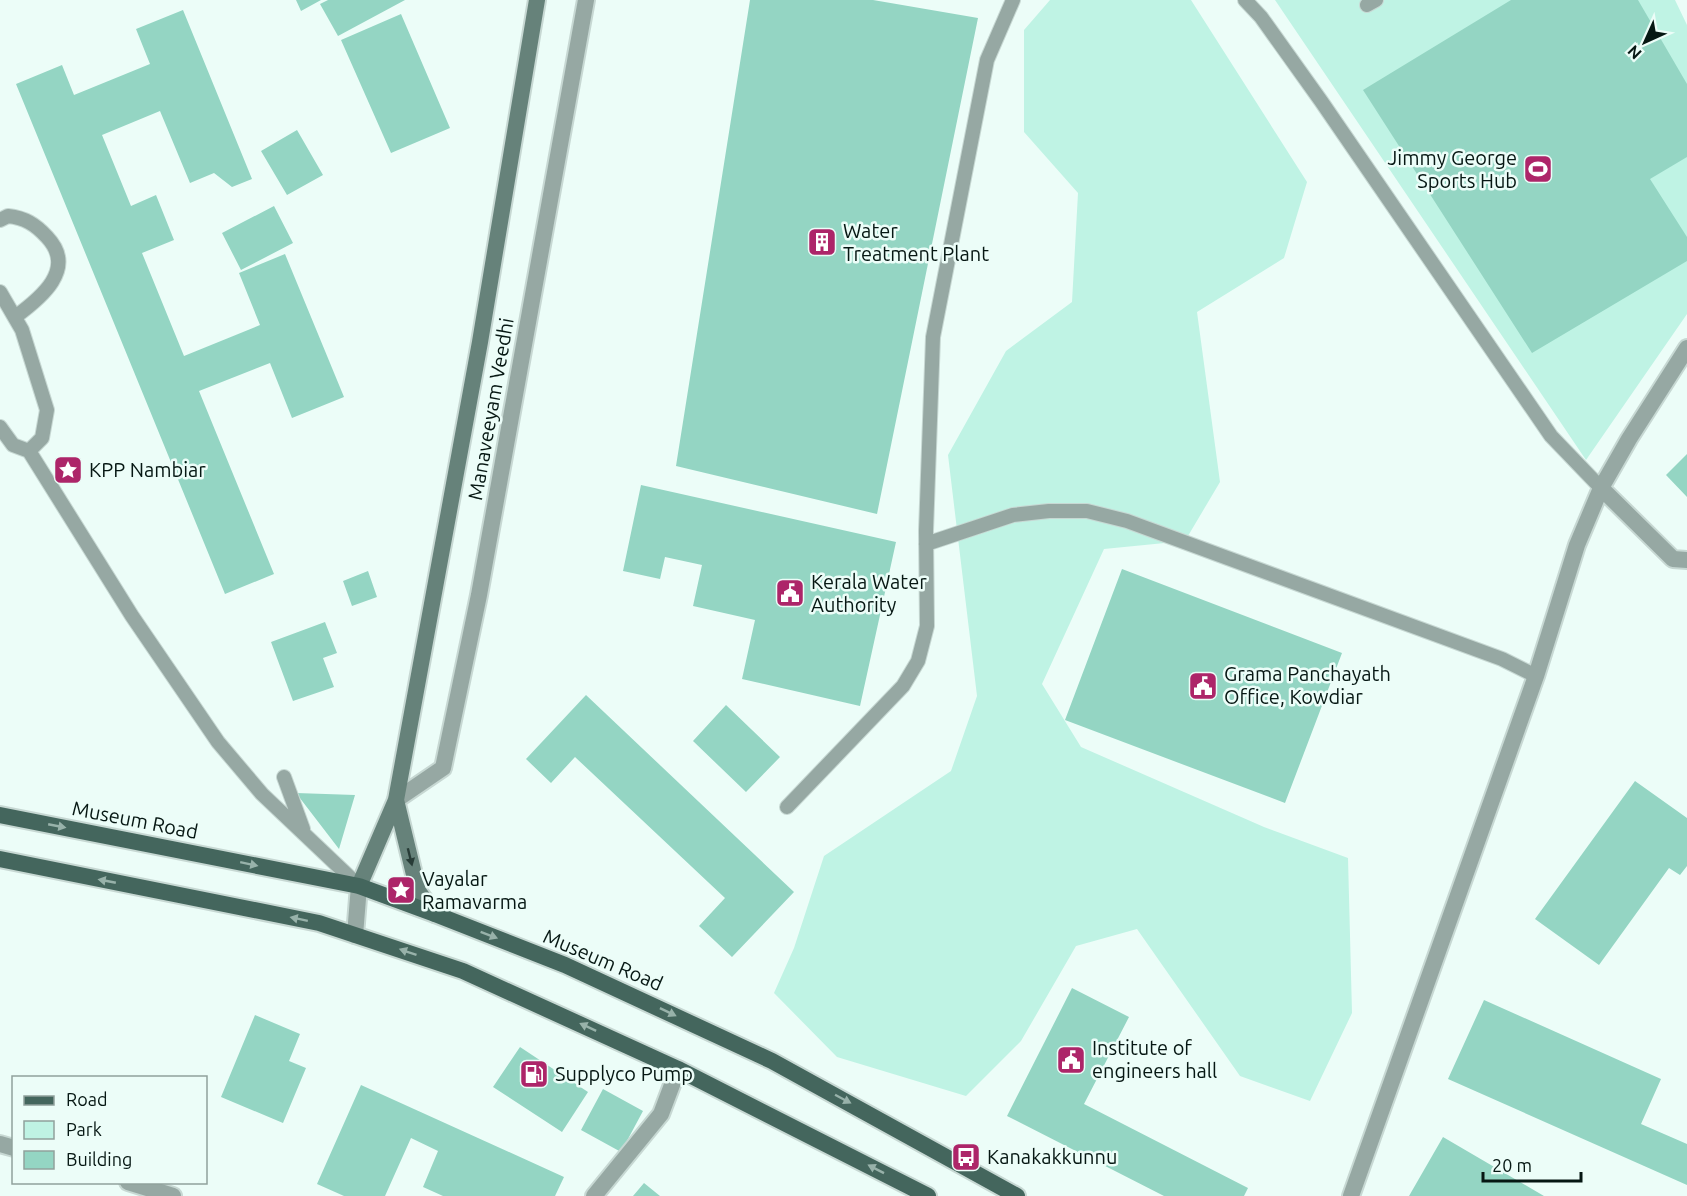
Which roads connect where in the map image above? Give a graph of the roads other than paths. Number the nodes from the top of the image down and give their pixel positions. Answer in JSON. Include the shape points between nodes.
{"nodes":[{"id":1,"x":537,"y":0,"type":"edge"},
{"id":2,"x":586,"y":0,"type":"edge"},
{"id":3,"x":1012,"y":0,"type":"edge"},
{"id":4,"x":1245,"y":0,"type":"edge"},
{"id":5,"x":0,"y":220,"type":"edge"},
{"id":6,"x":0,"y":292,"type":"edge"},
{"id":7,"x":15,"y":317,"type":"junction"},
{"id":8,"x":1687,"y":348,"type":"edge"},
{"id":9,"x":0,"y":427,"type":"edge"},
{"id":10,"x":29,"y":451,"type":"junction"},
{"id":11,"x":1601,"y":488,"type":"junction"},
{"id":12,"x":926,"y":544,"type":"junction"},
{"id":13,"x":1687,"y":560,"type":"edge"},
{"id":14,"x":1536,"y":676,"type":"junction"},
{"id":15,"x":284,"y":777,"type":"dead end"},
{"id":16,"x":396,"y":800,"type":"junction"},
{"id":17,"x":788,"y":807,"type":"dead end"},
{"id":18,"x":0,"y":815,"type":"edge"},
{"id":19,"x":303,"y":831,"type":"junction"},
{"id":20,"x":0,"y":859,"type":"edge"},
{"id":21,"x":359,"y":886,"type":"junction"},
{"id":22,"x":435,"y":914,"type":"junction"},
{"id":23,"x":355,"y":935,"type":"junction"},
{"id":24,"x":678,"y":1069,"type":"junction"},
{"id":25,"x":134,"y":1184,"type":"edge"},
{"id":26,"x":173,"y":1196,"type":"edge"},
{"id":27,"x":594,"y":1196,"type":"edge"},
{"id":28,"x":928,"y":1196,"type":"edge"},
{"id":29,"x":1017,"y":1196,"type":"edge"},
{"id":30,"x":1351,"y":1196,"type":"edge"}],
"edges":[{"from":1,"to":16,"type":"main road","name":"Manaveeyam Veedhi","via":[[480,342]]},
{"from":2,"to":16,"type":"street","name":"Manaveeyam Veedhi","via":[[479,595],[443,768]]},
{"from":3,"to":12,"type":"lane","via":[[987,60],[933,337]]},
{"from":4,"to":11,"type":"lane","via":[[1321,101],[1551,436]]},
{"from":5,"to":7,"type":"lane","via":[[8,216],[35,223],[58,253],[57,272],[45,294]]},
{"from":6,"to":7,"type":"lane"},
{"from":7,"to":10,"type":"lane","via":[[47,410],[42,438]]},
{"from":8,"to":11,"type":"street"},
{"from":9,"to":10,"type":"lane","via":[[13,445]]},
{"from":10,"to":19,"type":"lane","via":[[132,616],[218,742],[262,794]]},
{"from":11,"to":13,"type":"street","via":[[1673,559]]},
{"from":11,"to":14,"type":"street","via":[[1577,544]]},
{"from":12,"to":14,"type":"lane","via":[[1013,515],[1087,511],[1127,521],[1436,634]]},
{"from":12,"to":17,"type":"lane","via":[[927,626],[918,661],[903,686]]},
{"from":14,"to":30,"type":"street"},
{"from":15,"to":19,"type":"lane"},
{"from":16,"to":21,"type":"main road","name":"Manaveeyam Veedhi"},
{"from":16,"to":22,"type":"main road","one_way":true,"via":[[418,891]]},
{"from":18,"to":21,"type":"main road","name":"Museum Road","one_way":true},
{"from":19,"to":21,"type":"lane"},
{"from":23,"to":20,"type":"main road","one_way":true,"via":[[319,923]]},
{"from":21,"to":22,"type":"main road","name":"Museum Road"},
{"from":21,"to":23,"type":"street","name":"Manaveeyam Veedhi"},
{"from":22,"to":29,"type":"main road","name":"Museum Road","one_way":true,"via":[[565,965],[772,1061]]},
{"from":24,"to":23,"type":"main road","one_way":true,"via":[[463,971]]},
{"from":24,"to":27,"type":"street","via":[[661,1114]]},
{"from":28,"to":24,"type":"main road","one_way":true},
{"from":25,"to":26,"type":"street"}]}
